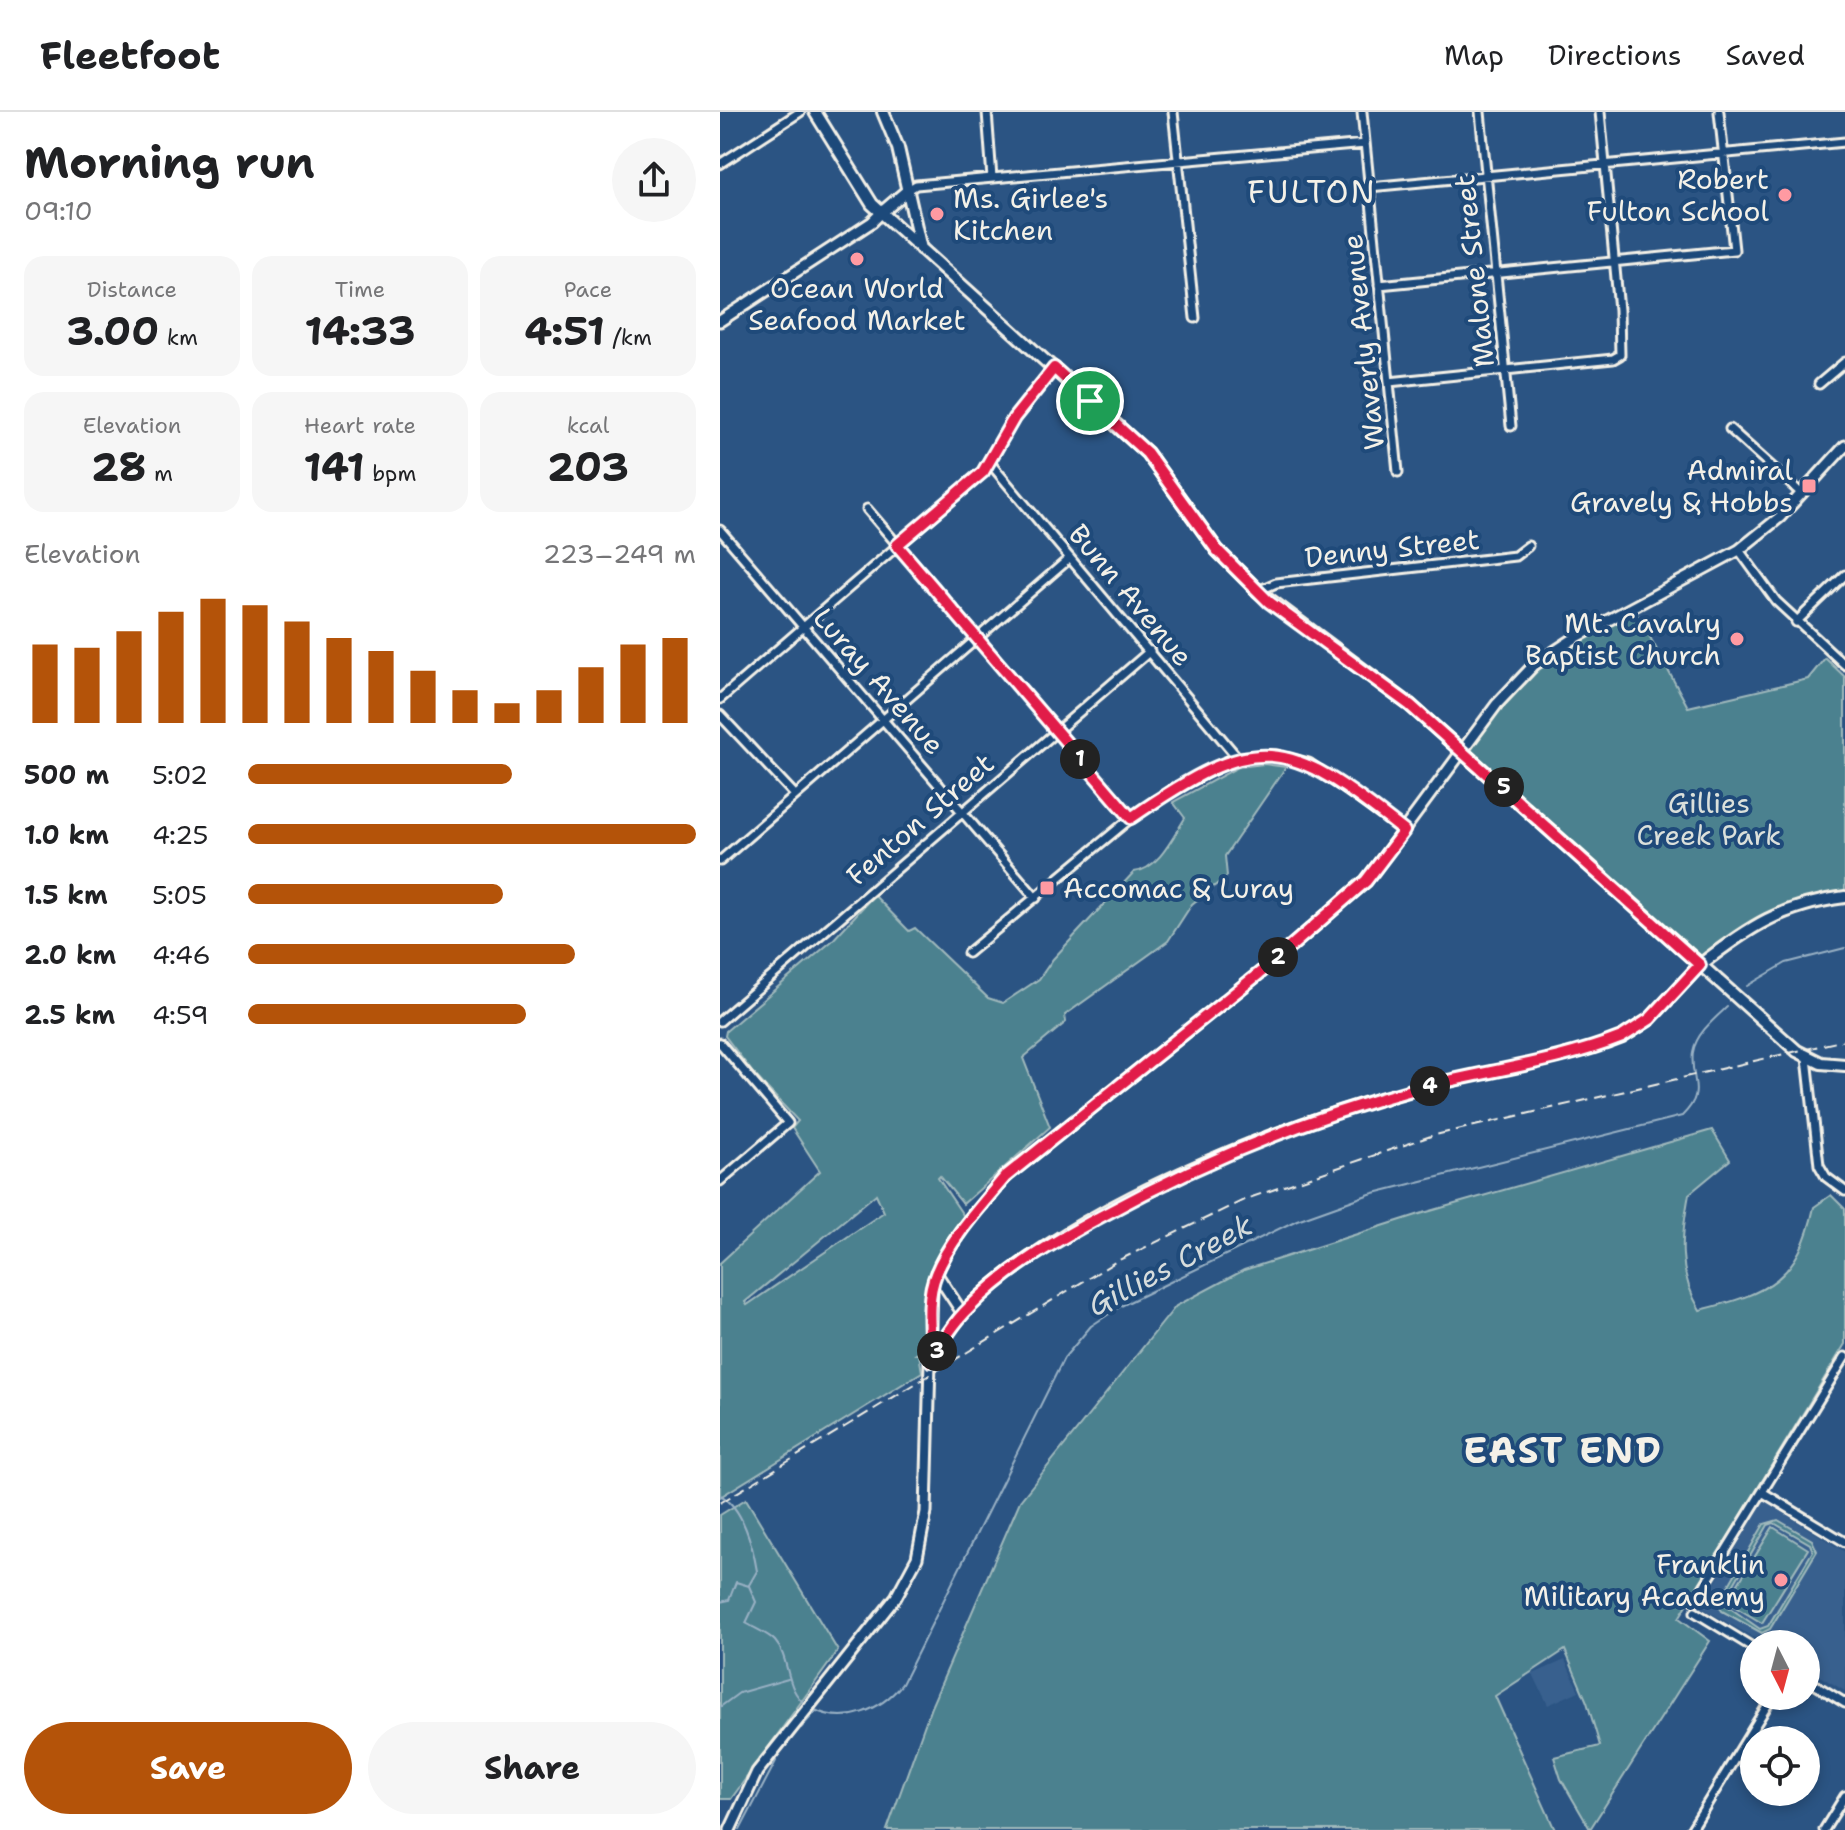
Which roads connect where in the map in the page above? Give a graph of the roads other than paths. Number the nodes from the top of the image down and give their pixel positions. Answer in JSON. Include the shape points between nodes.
{"nodes":[{"id":1,"x":800,"y":112,"type":"edge"},
{"id":2,"x":815,"y":112,"type":"edge"},
{"id":3,"x":883,"y":112,"type":"edge"},
{"id":4,"x":987,"y":112,"type":"edge"},
{"id":5,"x":1173,"y":112,"type":"edge"},
{"id":6,"x":1362,"y":112,"type":"edge"},
{"id":7,"x":1480,"y":112,"type":"edge"},
{"id":8,"x":1600,"y":112,"type":"edge"},
{"id":9,"x":1719,"y":112,"type":"edge"},
{"id":10,"x":1845,"y":142,"type":"edge"},
{"id":11,"x":1365,"y":144,"type":"junction"},
{"id":12,"x":1724,"y":153,"type":"junction"},
{"id":13,"x":1179,"y":161,"type":"junction"},
{"id":14,"x":720,"y":164,"type":"edge"},
{"id":15,"x":1605,"y":164,"type":"junction"},
{"id":16,"x":1487,"y":176,"type":"junction"},
{"id":17,"x":992,"y":178,"type":"junction"},
{"id":18,"x":1369,"y":187,"type":"junction"},
{"id":19,"x":908,"y":190,"type":"junction"},
{"id":20,"x":881,"y":213,"type":"junction"},
{"id":21,"x":921,"y":249,"type":"junction"},
{"id":22,"x":1614,"y":261,"type":"junction"},
{"id":23,"x":1496,"y":274,"type":"junction"},
{"id":24,"x":1379,"y":285,"type":"junction"},
{"id":25,"x":1195,"y":318,"type":"dead end"},
{"id":26,"x":720,"y":321,"type":"edge"},
{"id":27,"x":1845,"y":362,"type":"edge"},
{"id":28,"x":1054,"y":368,"type":"junction"},
{"id":29,"x":1505,"y":370,"type":"junction"},
{"id":30,"x":1389,"y":382,"type":"junction"},
{"id":31,"x":1819,"y":384,"type":"dead end"},
{"id":32,"x":1511,"y":426,"type":"dead end"},
{"id":33,"x":1730,"y":429,"type":"dead end"},
{"id":34,"x":1845,"y":446,"type":"edge"},
{"id":35,"x":990,"y":463,"type":"junction"},
{"id":36,"x":1398,"y":472,"type":"dead end"},
{"id":37,"x":1802,"y":494,"type":"junction"},
{"id":38,"x":867,"y":509,"type":"dead end"},
{"id":39,"x":720,"y":530,"type":"edge"},
{"id":40,"x":897,"y":545,"type":"junction"},
{"id":41,"x":1528,"y":546,"type":"dead end"},
{"id":42,"x":1739,"y":550,"type":"junction"},
{"id":43,"x":1070,"y":558,"type":"junction"},
{"id":44,"x":1845,"y":575,"type":"edge"},
{"id":45,"x":1258,"y":591,"type":"junction"},
{"id":46,"x":1796,"y":622,"type":"junction"},
{"id":47,"x":803,"y":626,"type":"junction"},
{"id":48,"x":976,"y":638,"type":"junction"},
{"id":49,"x":1150,"y":651,"type":"junction"},
{"id":50,"x":1845,"y":665,"type":"edge"},
{"id":51,"x":720,"y":699,"type":"edge"},
{"id":52,"x":720,"y":715,"type":"edge"},
{"id":53,"x":884,"y":720,"type":"junction"},
{"id":54,"x":1056,"y":732,"type":"junction"},
{"id":55,"x":1464,"y":752,"type":"junction"},
{"id":56,"x":1237,"y":757,"type":"junction"},
{"id":57,"x":795,"y":795,"type":"junction"},
{"id":58,"x":963,"y":811,"type":"junction"},
{"id":59,"x":1131,"y":818,"type":"junction"},
{"id":60,"x":1404,"y":831,"type":"junction"},
{"id":61,"x":720,"y":861,"type":"edge"},
{"id":62,"x":1845,"y":897,"type":"edge"},
{"id":63,"x":1036,"y":898,"type":"junction"},
{"id":64,"x":968,"y":953,"type":"dead end"},
{"id":65,"x":1700,"y":965,"type":"junction"},
{"id":66,"x":720,"y":1021,"type":"edge"},
{"id":67,"x":720,"y":1043,"type":"edge"},
{"id":68,"x":1807,"y":1058,"type":"junction"},
{"id":69,"x":1845,"y":1065,"type":"edge"},
{"id":70,"x":720,"y":1181,"type":"edge"},
{"id":71,"x":1845,"y":1191,"type":"edge"},
{"id":72,"x":936,"y":1273,"type":"junction"},
{"id":73,"x":963,"y":1314,"type":"junction"},
{"id":74,"x":1845,"y":1357,"type":"edge"},
{"id":75,"x":931,"y":1361,"type":"junction"},
{"id":76,"x":1762,"y":1492,"type":"junction"},
{"id":77,"x":1845,"y":1542,"type":"edge"},
{"id":78,"x":1695,"y":1601,"type":"dead end"},
{"id":79,"x":1695,"y":1612,"type":"dead end"},
{"id":80,"x":1740,"y":1639,"type":"edge"},
{"id":81,"x":1820,"y":1688,"type":"edge"},
{"id":82,"x":1845,"y":1703,"type":"edge"},
{"id":83,"x":1764,"y":1710,"type":"edge"},
{"id":84,"x":1845,"y":1796,"type":"edge"},
{"id":85,"x":730,"y":1830,"type":"edge"},
{"id":86,"x":1691,"y":1830,"type":"edge"},
{"id":87,"x":1824,"y":1830,"type":"edge"}],
"edges":[{"from":1,"to":14,"type":"street"},
{"from":2,"to":20,"type":"main road","via":[[853,179]]},
{"from":3,"to":19,"type":"main road"},
{"from":4,"to":17,"type":"street"},
{"from":5,"to":13,"type":"street"},
{"from":6,"to":11,"type":"street","name":"Waverly Avenue"},
{"from":7,"to":16,"type":"street","name":"Malone Street"},
{"from":8,"to":15,"type":"street"},
{"from":9,"to":12,"type":"street"},
{"from":10,"to":12,"type":"street"},
{"from":11,"to":13,"type":"street"},
{"from":11,"to":18,"type":"street","name":"Waverly Avenue"},
{"from":12,"to":15,"type":"street"},
{"from":12,"to":22,"type":"street","via":[[1734,250]]},
{"from":13,"to":17,"type":"street"},
{"from":13,"to":25,"type":"street"},
{"from":15,"to":16,"type":"street"},
{"from":15,"to":22,"type":"street"},
{"from":16,"to":18,"type":"street"},
{"from":16,"to":23,"type":"street","name":"Malone Street"},
{"from":17,"to":19,"type":"street"},
{"from":18,"to":24,"type":"street","name":"Waverly Avenue"},
{"from":19,"to":20,"type":"main road"},
{"from":19,"to":21,"type":"main road"},
{"from":20,"to":21,"type":"main road"},
{"from":20,"to":26,"type":"street"},
{"from":21,"to":28,"type":"main road"},
{"from":22,"to":23,"type":"street"},
{"from":22,"to":29,"type":"street","via":[[1622,351],[1613,359]]},
{"from":23,"to":24,"type":"street"},
{"from":23,"to":29,"type":"street","name":"Malone Street"},
{"from":24,"to":30,"type":"street","name":"Waverly Avenue"},
{"from":27,"to":31,"type":"street"},
{"from":28,"to":35,"type":"street","via":[[1014,418]]},
{"from":28,"to":45,"type":"main road","via":[[1147,453],[1217,550]]},
{"from":29,"to":30,"type":"street"},
{"from":29,"to":32,"type":"street","name":"Malone Street"},
{"from":30,"to":36,"type":"street","name":"Waverly Avenue"},
{"from":33,"to":37,"type":"street"},
{"from":34,"to":37,"type":"street"},
{"from":35,"to":40,"type":"street"},
{"from":35,"to":43,"type":"street","name":"Bunn Avenue"},
{"from":37,"to":42,"type":"street"},
{"from":38,"to":40,"type":"street"},
{"from":39,"to":47,"type":"street","name":"Luray Avenue"},
{"from":40,"to":47,"type":"street"},
{"from":40,"to":48,"type":"street"},
{"from":41,"to":45,"type":"street","name":"Denny Street","via":[[1515,556],[1276,583]]},
{"from":42,"to":46,"type":"street"},
{"from":42,"to":55,"type":"street","via":[[1546,656],[1507,692]]},
{"from":43,"to":48,"type":"street"},
{"from":43,"to":49,"type":"street","name":"Bunn Avenue"},
{"from":44,"to":46,"type":"street"},
{"from":45,"to":55,"type":"main road"},
{"from":46,"to":50,"type":"street"},
{"from":47,"to":51,"type":"street"},
{"from":47,"to":53,"type":"street","name":"Luray Avenue"},
{"from":48,"to":53,"type":"street"},
{"from":48,"to":54,"type":"street"},
{"from":49,"to":54,"type":"street","name":"Fenton Street"},
{"from":49,"to":56,"type":"street","name":"Bunn Avenue"},
{"from":52,"to":57,"type":"street"},
{"from":53,"to":57,"type":"street"},
{"from":53,"to":58,"type":"street","name":"Luray Avenue"},
{"from":54,"to":58,"type":"street","name":"Fenton Street"},
{"from":54,"to":59,"type":"street"},
{"from":55,"to":60,"type":"street"},
{"from":55,"to":65,"type":"main road"},
{"from":56,"to":59,"type":"street"},
{"from":56,"to":60,"type":"street","via":[[1276,755],[1309,763]]},
{"from":57,"to":61,"type":"street"},
{"from":58,"to":63,"type":"street","name":"Luray Avenue"},
{"from":58,"to":66,"type":"street","name":"Fenton Street"},
{"from":59,"to":63,"type":"street"},
{"from":60,"to":72,"type":"street","via":[[1366,881],[1295,943],[1005,1177]]},
{"from":62,"to":65,"type":"main road","via":[[1767,918]]},
{"from":63,"to":64,"type":"street"},
{"from":65,"to":68,"type":"main road"},
{"from":65,"to":73,"type":"street","via":[[1650,1019],[1608,1043],[1367,1103],[1192,1170],[1044,1250]]},
{"from":67,"to":70,"type":"street","via":[[788,1123]]},
{"from":68,"to":69,"type":"main road"},
{"from":68,"to":71,"type":"street","via":[[1819,1165]]},
{"from":72,"to":73,"type":"street"},
{"from":72,"to":75,"type":"street"},
{"from":73,"to":75,"type":"street"},
{"from":74,"to":76,"type":"street"},
{"from":75,"to":85,"type":"street","via":[[926,1512],[917,1558],[896,1597],[757,1772]]},
{"from":76,"to":77,"type":"street"},
{"from":76,"to":78,"type":"street"},
{"from":79,"to":80,"type":"street"},
{"from":81,"to":82,"type":"street"},
{"from":83,"to":86,"type":"street"},
{"from":84,"to":87,"type":"street"}]}
